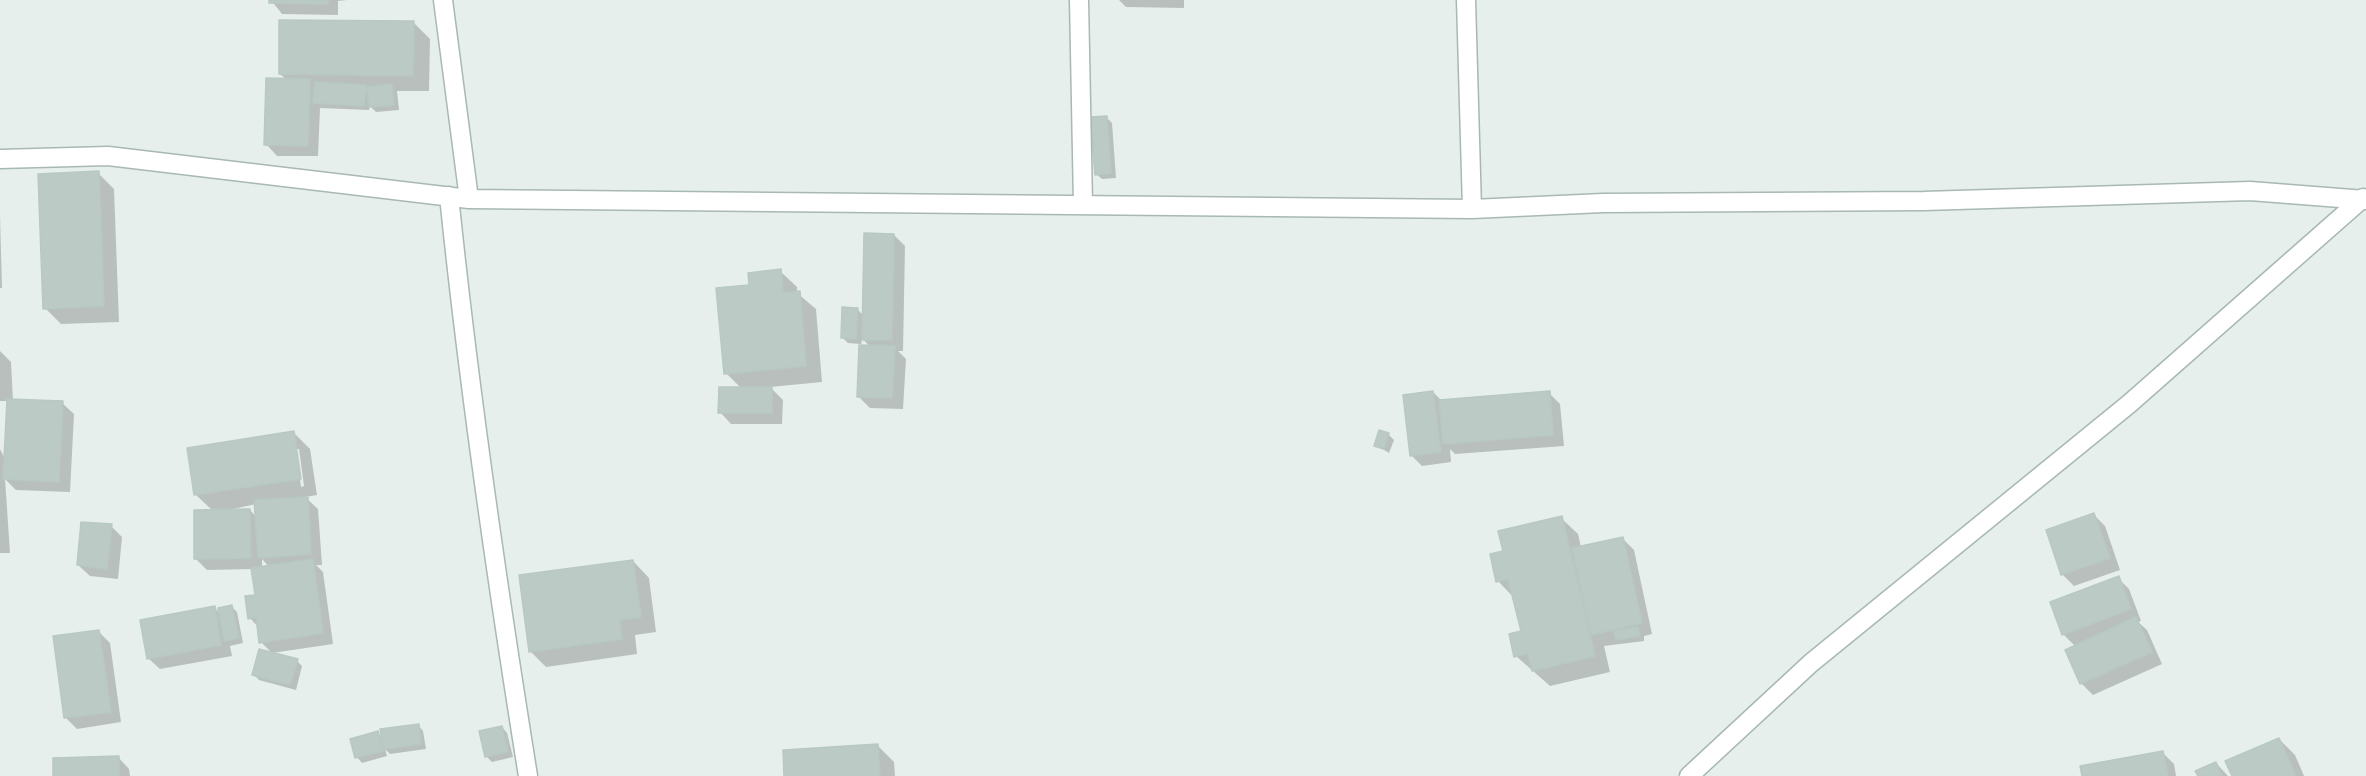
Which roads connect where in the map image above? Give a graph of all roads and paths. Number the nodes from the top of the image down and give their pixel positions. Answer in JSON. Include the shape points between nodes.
{"nodes":[{"id":1,"x":443,"y":0,"type":"edge"},
{"id":2,"x":1078,"y":0,"type":"edge"},
{"id":3,"x":1466,"y":0,"type":"edge"},
{"id":4,"x":0,"y":159,"type":"edge"},
{"id":5,"x":449,"y":196,"type":"junction"},
{"id":6,"x":468,"y":198,"type":"junction"},
{"id":7,"x":2364,"y":199,"type":"edge"},
{"id":8,"x":1083,"y":205,"type":"junction"},
{"id":9,"x":1472,"y":209,"type":"junction"},
{"id":10,"x":528,"y":776,"type":"edge"},
{"id":11,"x":1689,"y":776,"type":"edge"}],
"edges":[{"from":1,"to":6,"type":"street"},
{"from":2,"to":8,"type":"street"},
{"from":3,"to":9,"type":"street"},
{"from":4,"to":5,"type":"street","via":[[108,156]]},
{"from":5,"to":6,"type":"street"},
{"from":5,"to":10,"type":"street","via":[[487,519]]},
{"from":6,"to":8,"type":"street"},
{"from":7,"to":9,"type":"street","via":[[2250,191]]},
{"from":7,"to":11,"type":"street","via":[[2130,404],[1811,663]]},
{"from":8,"to":9,"type":"street"}]}
